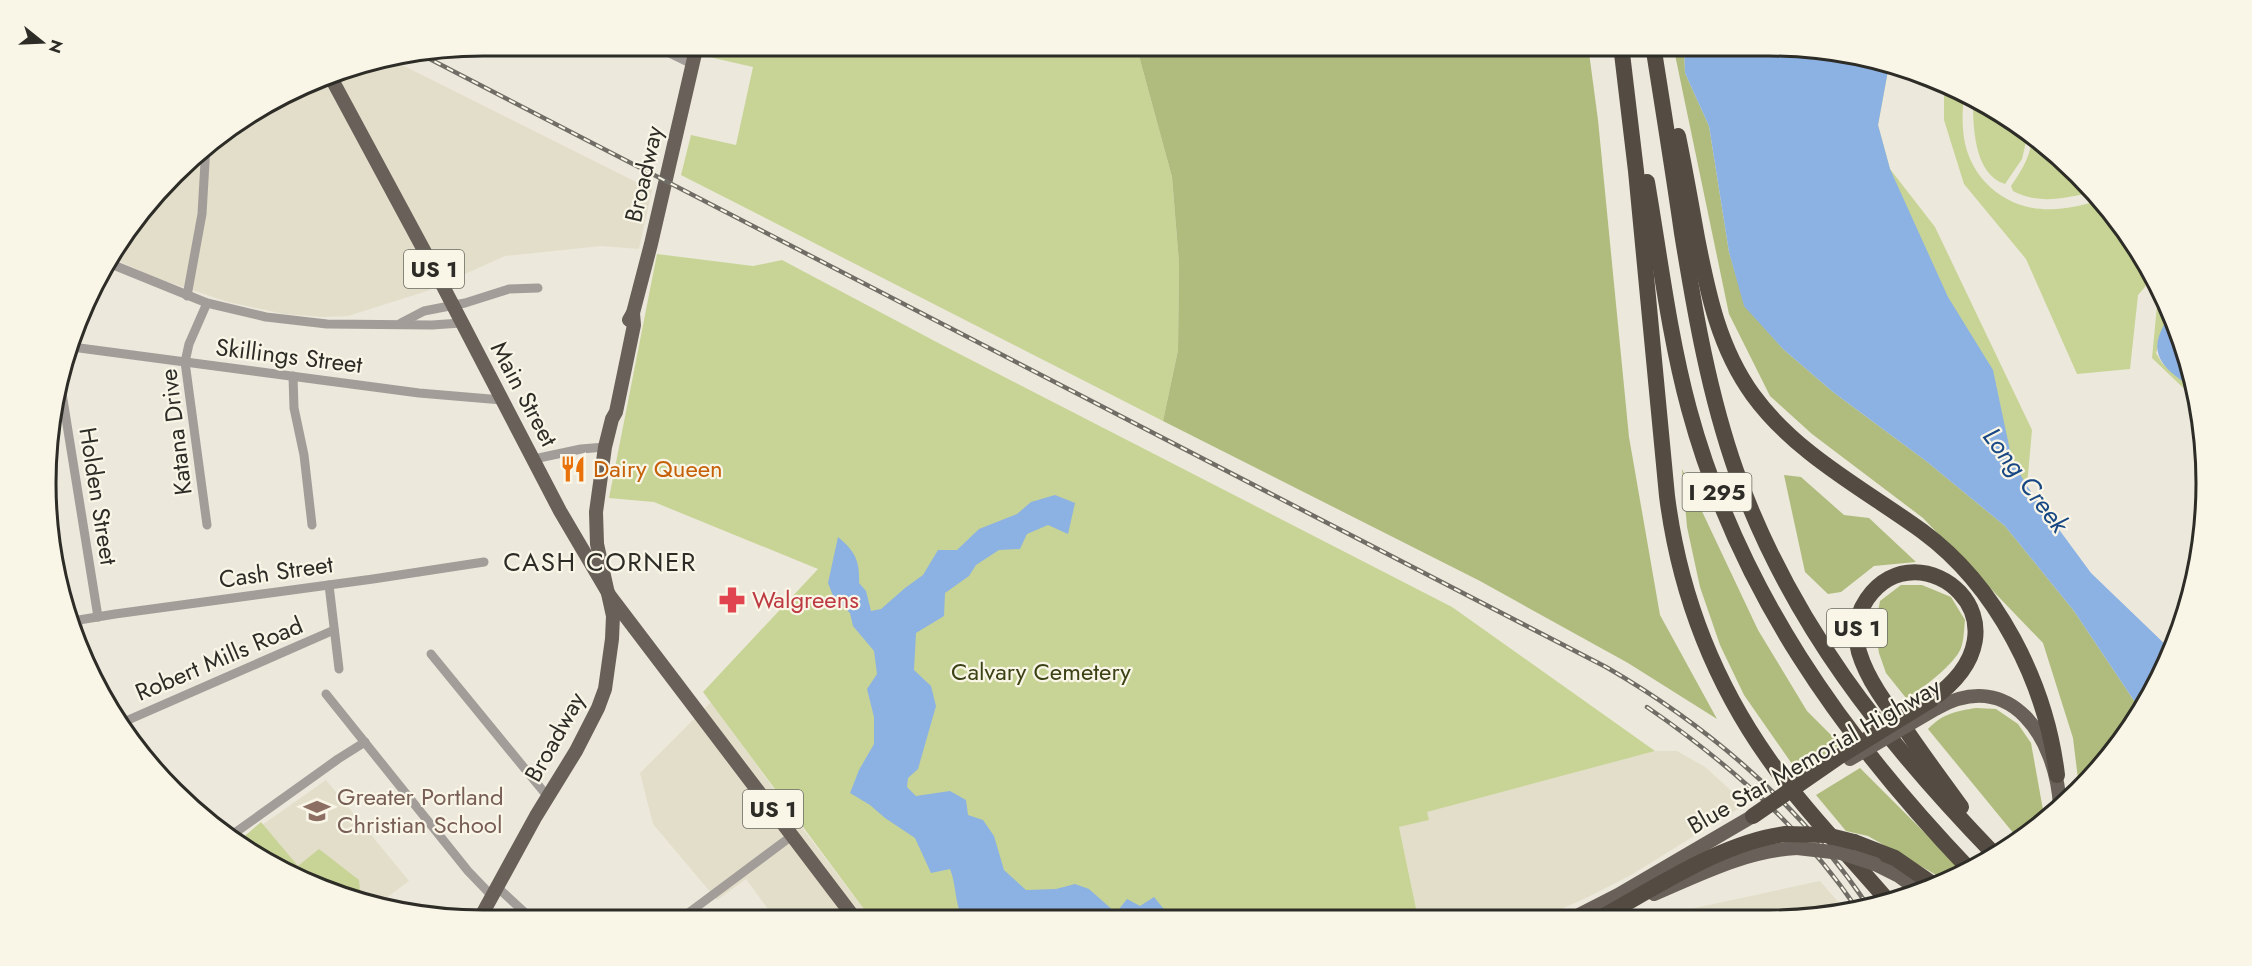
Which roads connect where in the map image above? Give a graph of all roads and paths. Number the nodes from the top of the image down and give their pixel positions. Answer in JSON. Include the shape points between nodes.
{"nodes":[{"id":1,"x":675,"y":56,"type":"edge"},
{"id":2,"x":694,"y":56,"type":"edge"},
{"id":3,"x":1624,"y":56,"type":"edge"},
{"id":4,"x":1625,"y":56,"type":"edge"},
{"id":5,"x":1657,"y":56,"type":"edge"},
{"id":6,"x":1658,"y":56,"type":"edge"},
{"id":7,"x":692,"y":64,"type":"junction"},
{"id":8,"x":333,"y":83,"type":"edge"},
{"id":9,"x":205,"y":159,"type":"edge"},
{"id":10,"x":115,"y":266,"type":"edge"},
{"id":11,"x":538,"y":288,"type":"dead end"},
{"id":12,"x":187,"y":296,"type":"junction"},
{"id":13,"x":207,"y":303,"type":"junction"},
{"id":14,"x":452,"y":306,"type":"junction"},
{"id":15,"x":461,"y":323,"type":"junction"},
{"id":16,"x":399,"y":324,"type":"junction"},
{"id":17,"x":77,"y":348,"type":"edge"},
{"id":18,"x":185,"y":362,"type":"junction"},
{"id":19,"x":293,"y":376,"type":"junction"},
{"id":20,"x":502,"y":400,"type":"junction"},
{"id":21,"x":64,"y":403,"type":"edge"},
{"id":22,"x":605,"y":447,"type":"junction"},
{"id":23,"x":534,"y":459,"type":"junction"},
{"id":24,"x":207,"y":525,"type":"dead end"},
{"id":25,"x":312,"y":525,"type":"dead end"},
{"id":26,"x":483,"y":562,"type":"dead end"},
{"id":27,"x":329,"y":585,"type":"junction"},
{"id":28,"x":610,"y":596,"type":"junction"},
{"id":29,"x":98,"y":616,"type":"junction"},
{"id":30,"x":78,"y":620,"type":"edge"},
{"id":31,"x":334,"y":630,"type":"junction"},
{"id":32,"x":431,"y":654,"type":"dead end"},
{"id":33,"x":339,"y":669,"type":"dead end"},
{"id":34,"x":327,"y":694,"type":"dead end"},
{"id":35,"x":1934,"y":704,"type":"junction"},
{"id":36,"x":128,"y":720,"type":"edge"},
{"id":37,"x":365,"y":742,"type":"junction"},
{"id":38,"x":2057,"y":775,"type":"junction"},
{"id":39,"x":2059,"y":796,"type":"edge"},
{"id":40,"x":548,"y":797,"type":"junction"},
{"id":41,"x":1753,"y":816,"type":"joint"},
{"id":42,"x":237,"y":832,"type":"edge"},
{"id":43,"x":793,"y":835,"type":"junction"},
{"id":44,"x":1991,"y":848,"type":"edge"},
{"id":45,"x":1990,"y":849,"type":"edge"},
{"id":46,"x":1964,"y":863,"type":"edge"},
{"id":47,"x":1927,"y":880,"type":"edge"},
{"id":48,"x":1912,"y":886,"type":"edge"},
{"id":49,"x":495,"y":891,"type":"junction"},
{"id":50,"x":1883,"y":895,"type":"edge"},
{"id":51,"x":484,"y":910,"type":"edge"},
{"id":52,"x":520,"y":910,"type":"edge"},
{"id":53,"x":692,"y":910,"type":"edge"},
{"id":54,"x":846,"y":910,"type":"edge"},
{"id":55,"x":1589,"y":910,"type":"edge"},
{"id":56,"x":1615,"y":910,"type":"edge"},
{"id":57,"x":1618,"y":910,"type":"edge"}],
"edges":[{"from":1,"to":7,"type":"street"},
{"from":2,"to":7,"type":"main road","name":"Broadway"},
{"from":3,"to":50,"type":"highway","via":[[1666,496],[1688,598],[1719,673],[1755,738],[1804,804]]},
{"from":4,"to":46,"type":"highway","number":"I 295","via":[[1682,379],[1710,476],[1734,535],[1777,621],[1827,700],[1886,776]]},
{"from":5,"to":45,"type":"highway","number":"I 295","via":[[1701,346],[1726,439],[1755,519],[1792,595],[1855,694],[1914,769]]},
{"from":6,"to":38,"type":"highway","via":[[1671,98],[1710,302],[1737,369],[1759,402],[1791,436],[1938,544],[1979,586],[2005,625],[2033,682],[2053,746]]},
{"from":7,"to":22,"type":"main road","name":"Broadway"},
{"from":8,"to":14,"type":"main road","name":"Main Street","number":"US 1"},
{"from":9,"to":12,"type":"street","via":[[202,214]]},
{"from":10,"to":12,"type":"street"},
{"from":11,"to":14,"type":"street","via":[[509,289]]},
{"from":12,"to":13,"type":"street"},
{"from":13,"to":16,"type":"street","via":[[297,321]]},
{"from":13,"to":18,"type":"street","name":"Katana Drive"},
{"from":14,"to":15,"type":"main road","name":"Main Street","number":"US 1"},
{"from":14,"to":16,"type":"street","via":[[424,311]]},
{"from":15,"to":16,"type":"street"},
{"from":15,"to":20,"type":"main road","name":"Main Street","number":"US 1"},
{"from":17,"to":18,"type":"street","name":"Skillings Street"},
{"from":18,"to":19,"type":"street","name":"Skillings Street"},
{"from":18,"to":24,"type":"street","name":"Katana Drive"},
{"from":19,"to":20,"type":"street","name":"Skillings Street"},
{"from":19,"to":25,"type":"street","via":[[294,408]]},
{"from":20,"to":23,"type":"main road","name":"Main Street","number":"US 1"},
{"from":21,"to":29,"type":"street","name":"Holden Street"},
{"from":22,"to":23,"type":"street","via":[[581,448]]},
{"from":22,"to":28,"type":"main road","name":"Broadway","via":[[596,528]]},
{"from":23,"to":28,"type":"main road","name":"Main Street","number":"US 1"},
{"from":26,"to":27,"type":"street","name":"Cash Street"},
{"from":27,"to":29,"type":"street","name":"Cash Street"},
{"from":27,"to":31,"type":"street"},
{"from":28,"to":40,"type":"main road","name":"Broadway","via":[[612,639],[605,689]]},
{"from":28,"to":43,"type":"main road","name":"Main Street","number":"US 1"},
{"from":29,"to":30,"type":"street","name":"Cash Street"},
{"from":31,"to":33,"type":"street"},
{"from":31,"to":36,"type":"street","name":"Robert Mills Road"},
{"from":32,"to":40,"type":"street"},
{"from":34,"to":37,"type":"street"},
{"from":35,"to":38,"type":"main road","name":"Blue Star Memorial Highway","via":[[1977,696],[2012,706],[2035,726]]},
{"from":35,"to":41,"type":"highway","number":"US 1","bridge":true,"via":[[1840,756]]},
{"from":35,"to":44,"type":"highway","number":"US 1","via":[[1967,663],[1975,639],[1974,616],[1963,594],[1944,579],[1928,574],[1903,574],[1881,585],[1863,605],[1856,632],[1859,651],[1882,697]]},
{"from":37,"to":42,"type":"street"},
{"from":37,"to":49,"type":"street","via":[[468,871]]},
{"from":38,"to":39,"type":"main road","name":"Blue Star Memorial Highway"},
{"from":40,"to":49,"type":"main road","name":"Broadway"},
{"from":41,"to":55,"type":"main road","name":"Blue Star Memorial Highway","number":"US 1"},
{"from":43,"to":53,"type":"street"},
{"from":43,"to":54,"type":"main road","name":"Main Street","number":"US 1"},
{"from":47,"to":56,"type":"highway","bridge":true,"via":[[1895,858],[1854,842],[1826,835],[1786,834],[1730,849]]},
{"from":48,"to":57,"type":"main road","name":"Blue Star Memorial Highway","bridge":true,"via":[[1875,864],[1841,852],[1797,848],[1753,854],[1725,863]]},
{"from":49,"to":51,"type":"main road","name":"Broadway"},
{"from":49,"to":52,"type":"street"}]}
